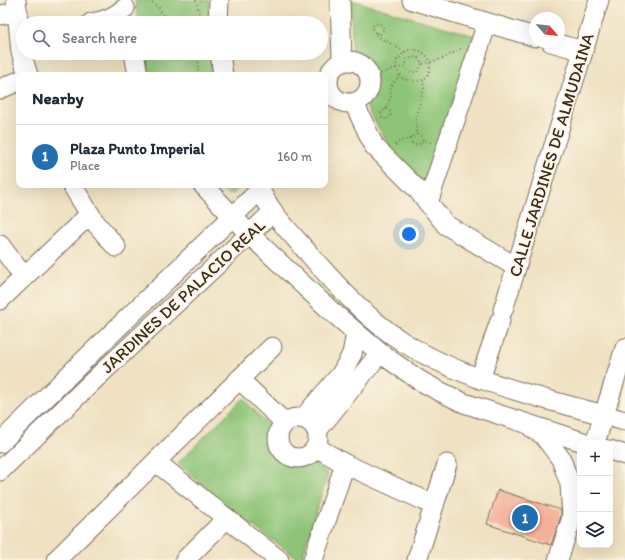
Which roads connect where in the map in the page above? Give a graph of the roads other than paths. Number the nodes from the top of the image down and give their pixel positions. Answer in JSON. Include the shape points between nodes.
{"nodes":[{"id":1,"x":219,"y":0,"type":"edge"},
{"id":2,"x":340,"y":0,"type":"edge"},
{"id":3,"x":412,"y":0,"type":"edge"},
{"id":4,"x":598,"y":0,"type":"edge"},
{"id":5,"x":11,"y":9,"type":"edge"},
{"id":6,"x":126,"y":10,"type":"edge"},
{"id":7,"x":116,"y":16,"type":"edge"},
{"id":8,"x":213,"y":16,"type":"edge"},
{"id":9,"x":16,"y":20,"type":"edge"},
{"id":10,"x":487,"y":23,"type":"junction"},
{"id":11,"x":529,"y":35,"type":"edge"},
{"id":12,"x":565,"y":46,"type":"edge"},
{"id":13,"x":583,"y":52,"type":"junction"},
{"id":14,"x":24,"y":60,"type":"edge"},
{"id":15,"x":135,"y":60,"type":"edge"},
{"id":16,"x":221,"y":60,"type":"edge"},
{"id":17,"x":342,"y":61,"type":"junction"},
{"id":18,"x":27,"y":72,"type":"edge"},
{"id":19,"x":137,"y":72,"type":"edge"},
{"id":20,"x":223,"y":72,"type":"edge"},
{"id":21,"x":328,"y":76,"type":"edge"},
{"id":22,"x":16,"y":82,"type":"edge"},
{"id":23,"x":328,"y":87,"type":"edge"},
{"id":24,"x":0,"y":89,"type":"edge"},
{"id":25,"x":329,"y":98,"type":"edge"},
{"id":26,"x":354,"y":103,"type":"junction"},
{"id":27,"x":74,"y":188,"type":"edge"},
{"id":28,"x":206,"y":188,"type":"edge"},
{"id":29,"x":259,"y":188,"type":"edge"},
{"id":30,"x":428,"y":203,"type":"junction"},
{"id":31,"x":273,"y":212,"type":"junction"},
{"id":32,"x":90,"y":214,"type":"junction"},
{"id":33,"x":232,"y":217,"type":"junction"},
{"id":34,"x":250,"y":235,"type":"junction"},
{"id":35,"x":210,"y":238,"type":"junction"},
{"id":36,"x":0,"y":246,"type":"edge"},
{"id":37,"x":116,"y":247,"type":"dead end"},
{"id":38,"x":228,"y":255,"type":"junction"},
{"id":39,"x":516,"y":267,"type":"junction"},
{"id":40,"x":24,"y":277,"type":"junction"},
{"id":41,"x":0,"y":300,"type":"edge"},
{"id":42,"x":356,"y":333,"type":"junction"},
{"id":43,"x":272,"y":347,"type":"dead end"},
{"id":44,"x":625,"y":348,"type":"edge"},
{"id":45,"x":380,"y":353,"type":"junction"},
{"id":46,"x":431,"y":358,"type":"junction"},
{"id":47,"x":80,"y":364,"type":"junction"},
{"id":48,"x":480,"y":378,"type":"junction"},
{"id":49,"x":239,"y":379,"type":"junction"},
{"id":50,"x":348,"y":379,"type":"junction"},
{"id":51,"x":419,"y":380,"type":"junction"},
{"id":52,"x":93,"y":381,"type":"junction"},
{"id":53,"x":604,"y":415,"type":"junction"},
{"id":54,"x":519,"y":420,"type":"junction"},
{"id":55,"x":294,"y":421,"type":"junction"},
{"id":56,"x":625,"y":421,"type":"edge"},
{"id":57,"x":316,"y":439,"type":"junction"},
{"id":58,"x":577,"y":440,"type":"edge"},
{"id":59,"x":596,"y":440,"type":"edge"},
{"id":60,"x":0,"y":443,"type":"edge"},
{"id":61,"x":613,"y":451,"type":"edge"},
{"id":62,"x":625,"y":455,"type":"edge"},
{"id":63,"x":156,"y":462,"type":"junction"},
{"id":64,"x":345,"y":464,"type":"junction"},
{"id":65,"x":447,"y":464,"type":"dead end"},
{"id":66,"x":0,"y":471,"type":"edge"},
{"id":67,"x":577,"y":501,"type":"edge"},
{"id":68,"x":434,"y":505,"type":"junction"},
{"id":69,"x":572,"y":517,"type":"junction"},
{"id":70,"x":227,"y":518,"type":"junction"},
{"id":71,"x":56,"y":560,"type":"edge"},
{"id":72,"x":185,"y":560,"type":"edge"},
{"id":73,"x":279,"y":560,"type":"edge"},
{"id":74,"x":313,"y":560,"type":"edge"},
{"id":75,"x":416,"y":560,"type":"edge"},
{"id":76,"x":558,"y":560,"type":"edge"}],
"edges":[{"from":1,"to":8,"type":"street"},
{"from":2,"to":17,"type":"street"},
{"from":3,"to":10,"type":"street"},
{"from":4,"to":13,"type":"street","name":"CALLE JARDINES DE ALMUDAINA"},
{"from":5,"to":9,"type":"street"},
{"from":6,"to":7,"type":"street"},
{"from":10,"to":11,"type":"street"},
{"from":10,"to":30,"type":"street"},
{"from":12,"to":13,"type":"street"},
{"from":13,"to":39,"type":"street","name":"CALLE JARDINES DE ALMUDAINA"},
{"from":14,"to":18,"type":"street"},
{"from":15,"to":19,"type":"street"},
{"from":16,"to":20,"type":"street"},
{"from":17,"to":21,"type":"street"},
{"from":17,"to":26,"type":"street","via":[[354,61],[364,66],[370,76],[370,88],[364,98]]},
{"from":22,"to":24,"type":"street"},
{"from":23,"to":25,"type":"street"},
{"from":25,"to":26,"type":"street","via":[[343,103]]},
{"from":26,"to":30,"type":"street","via":[[374,146]]},
{"from":27,"to":32,"type":"street"},
{"from":28,"to":33,"type":"street"},
{"from":29,"to":31,"type":"street"},
{"from":29,"to":33,"type":"street","name":"JARDINES DE PALACIO REAL"},
{"from":30,"to":39,"type":"street","via":[[446,225]]},
{"from":31,"to":34,"type":"street","name":"JARDINES DE PALACIO REAL"},
{"from":31,"to":46,"type":"street","via":[[327,274],[370,317],[402,341]]},
{"from":32,"to":37,"type":"street"},
{"from":32,"to":40,"type":"street"},
{"from":33,"to":34,"type":"street"},
{"from":33,"to":35,"type":"street","name":"JARDINES DE PALACIO REAL"},
{"from":34,"to":38,"type":"street","name":"JARDINES DE PALACIO REAL"},
{"from":34,"to":42,"type":"street"},
{"from":35,"to":38,"type":"street"},
{"from":35,"to":47,"type":"street","name":"JARDINES DE PALACIO REAL"},
{"from":36,"to":40,"type":"street"},
{"from":38,"to":52,"type":"street","name":"JARDINES DE PALACIO REAL"},
{"from":39,"to":48,"type":"street","name":"CALLE JARDINES DE ALMUDAINA"},
{"from":40,"to":41,"type":"street"},
{"from":42,"to":45,"type":"street"},
{"from":42,"to":50,"type":"street"},
{"from":43,"to":49,"type":"street"},
{"from":44,"to":53,"type":"street"},
{"from":45,"to":50,"type":"street"},
{"from":45,"to":51,"type":"street"},
{"from":46,"to":48,"type":"street"},
{"from":46,"to":51,"type":"street"},
{"from":47,"to":52,"type":"street","name":"JARDINES DE PALACIO REAL"},
{"from":47,"to":60,"type":"street","name":"JARDINES DE PALACIO REAL"},
{"from":48,"to":53,"type":"street"},
{"from":49,"to":55,"type":"street"},
{"from":49,"to":63,"type":"street"},
{"from":50,"to":55,"type":"street"},
{"from":50,"to":57,"type":"street"},
{"from":51,"to":54,"type":"street","via":[[464,402]]},
{"from":52,"to":66,"type":"street","name":"JARDINES DE PALACIO REAL"},
{"from":53,"to":56,"type":"street"},
{"from":53,"to":59,"type":"street"},
{"from":54,"to":58,"type":"street"},
{"from":54,"to":69,"type":"street","via":[[543,435],[561,459],[570,484]]},
{"from":55,"to":57,"type":"street","via":[[309,421],[314,426]]},
{"from":55,"to":57,"type":"street","via":[[280,430],[280,446],[286,453],[294,457],[310,454]]},
{"from":57,"to":64,"type":"street"},
{"from":61,"to":62,"type":"street"},
{"from":63,"to":70,"type":"street"},
{"from":63,"to":71,"type":"street"},
{"from":64,"to":68,"type":"street"},
{"from":64,"to":74,"type":"street"},
{"from":65,"to":68,"type":"street"},
{"from":67,"to":69,"type":"street"},
{"from":68,"to":75,"type":"street"},
{"from":69,"to":76,"type":"street"},
{"from":70,"to":72,"type":"street"},
{"from":70,"to":73,"type":"street"}]}
